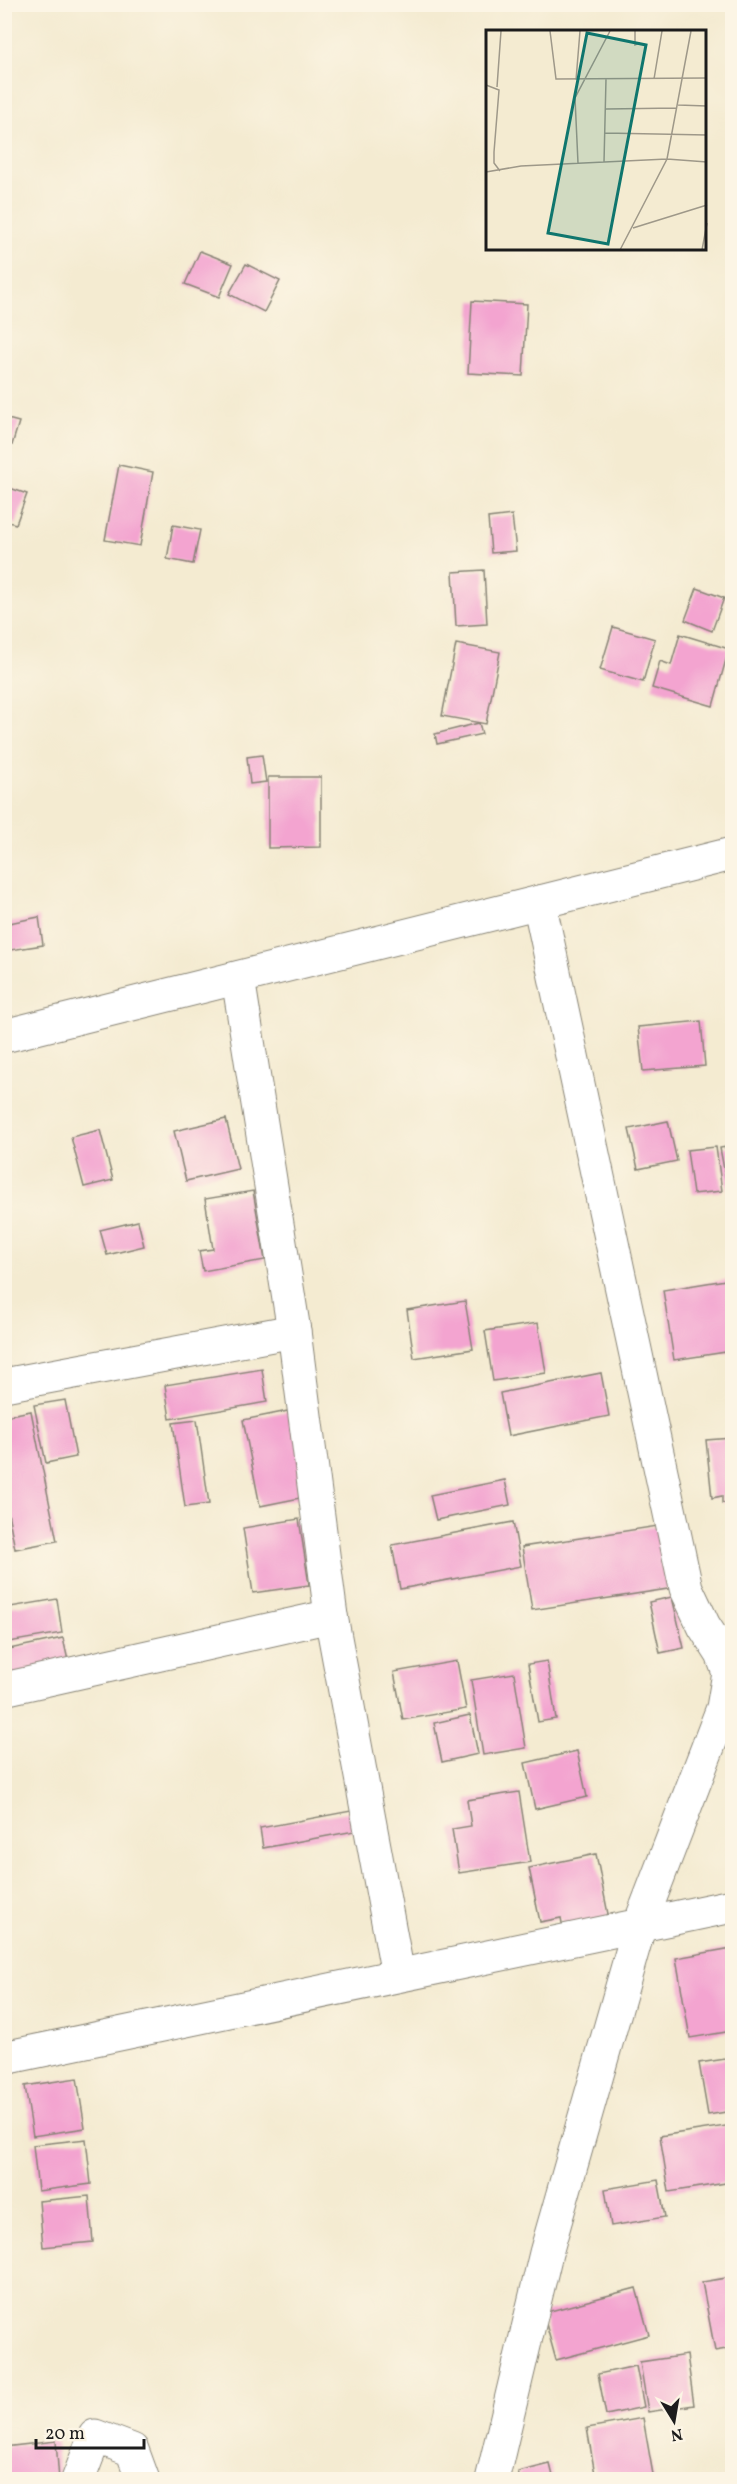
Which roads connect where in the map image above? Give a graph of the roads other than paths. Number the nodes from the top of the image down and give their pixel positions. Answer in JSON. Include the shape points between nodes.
{"nodes":[{"id":1,"x":732,"y":854,"type":"edge"},
{"id":2,"x":539,"y":902,"type":"junction"},
{"id":3,"x":238,"y":978,"type":"junction"},
{"id":4,"x":4,"y":1036,"type":"edge"},
{"id":5,"x":294,"y":1331,"type":"junction"},
{"id":6,"x":4,"y":1385,"type":"edge"},
{"id":7,"x":332,"y":1616,"type":"junction"},
{"id":8,"x":4,"y":1689,"type":"edge"},
{"id":9,"x":732,"y":1906,"type":"edge"},
{"id":10,"x":640,"y":1924,"type":"junction"},
{"id":11,"x":398,"y":1975,"type":"junction"},
{"id":12,"x":4,"y":2058,"type":"edge"},
{"id":13,"x":78,"y":2480,"type":"edge"},
{"id":14,"x":143,"y":2480,"type":"edge"},
{"id":15,"x":492,"y":2480,"type":"edge"}],
"edges":[{"from":1,"to":2,"type":"street"},
{"from":2,"to":3,"type":"street"},
{"from":2,"to":10,"type":"street","via":[[686,1588],[729,1673],[723,1708]]},
{"from":3,"to":4,"type":"street"},
{"from":3,"to":5,"type":"street"},
{"from":5,"to":6,"type":"street"},
{"from":5,"to":7,"type":"street"},
{"from":7,"to":8,"type":"street"},
{"from":7,"to":11,"type":"street"},
{"from":9,"to":10,"type":"street"},
{"from":10,"to":11,"type":"street"},
{"from":10,"to":15,"type":"street","via":[[546,2253]]},
{"from":11,"to":12,"type":"street"},
{"from":13,"to":14,"type":"street","via":[[95,2436],[132,2450]]}]}
